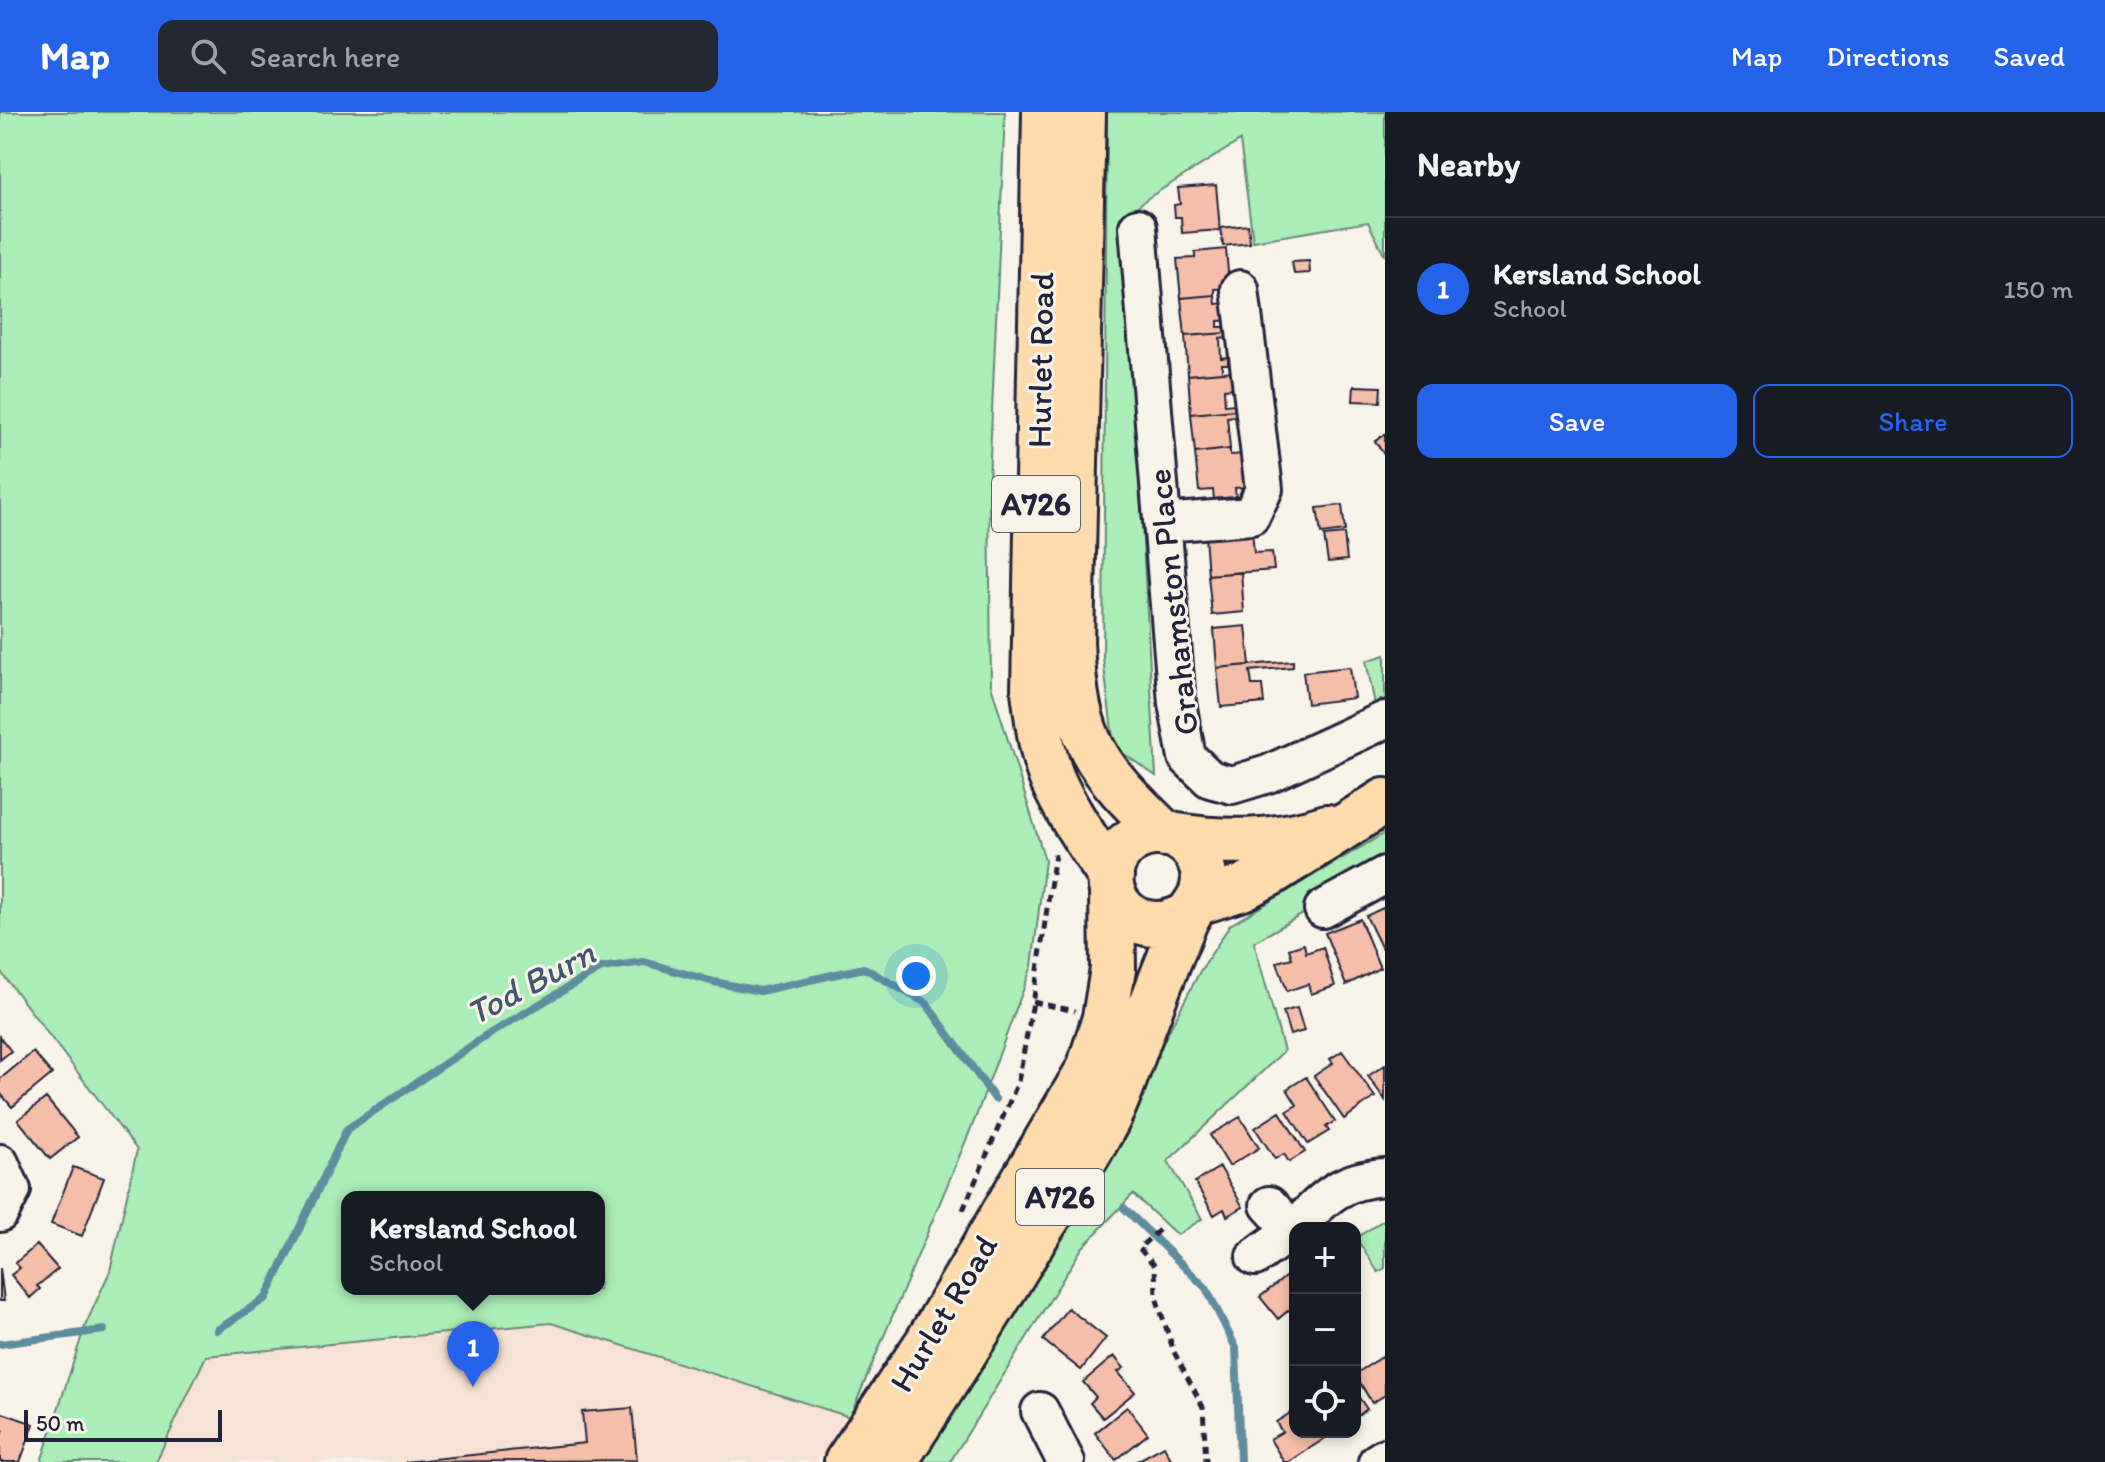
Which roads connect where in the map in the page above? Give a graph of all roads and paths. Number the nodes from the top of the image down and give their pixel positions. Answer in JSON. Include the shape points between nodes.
{"nodes":[{"id":1,"x":1045,"y":112,"type":"edge"},
{"id":2,"x":1083,"y":112,"type":"edge"},
{"id":3,"x":1138,"y":227,"type":"dead end"},
{"id":4,"x":1240,"y":289,"type":"dead end"},
{"id":5,"x":1163,"y":523,"type":"junction"},
{"id":6,"x":1385,"y":720,"type":"edge"},
{"id":7,"x":1374,"y":808,"type":"edge"},
{"id":8,"x":1171,"y":835,"type":"junction"},
{"id":9,"x":1051,"y":841,"type":"dead end"},
{"id":10,"x":1385,"y":875,"type":"edge"},
{"id":11,"x":1112,"y":884,"type":"junction"},
{"id":12,"x":1194,"y":908,"type":"junction"},
{"id":13,"x":1323,"y":909,"type":"dead end"},
{"id":14,"x":0,"y":1163,"type":"edge"},
{"id":15,"x":1385,"y":1177,"type":"edge"},
{"id":16,"x":1269,"y":1205,"type":"dead end"},
{"id":17,"x":0,"y":1213,"type":"edge"},
{"id":18,"x":961,"y":1214,"type":"dead end"},
{"id":19,"x":1301,"y":1222,"type":"edge"},
{"id":20,"x":1289,"y":1224,"type":"edge"},
{"id":21,"x":1159,"y":1230,"type":"dead end"},
{"id":22,"x":1289,"y":1233,"type":"edge"},
{"id":23,"x":1255,"y":1257,"type":"dead end"},
{"id":24,"x":1040,"y":1411,"type":"dead end"},
{"id":25,"x":1385,"y":1457,"type":"edge"},
{"id":26,"x":847,"y":1462,"type":"edge"},
{"id":27,"x":894,"y":1462,"type":"edge"},
{"id":28,"x":1066,"y":1462,"type":"edge"},
{"id":29,"x":1206,"y":1462,"type":"edge"},
{"id":30,"x":1377,"y":1462,"type":"edge"}],
"edges":[{"from":1,"to":11,"type":"main road","name":"Hurlet Road","number":"A726","via":[[1034,691],[1052,779]]},
{"from":2,"to":8,"type":"main road","name":"Hurlet Road","number":"A726","via":[[1073,680],[1079,719],[1103,769]]},
{"from":3,"to":5,"type":"street","name":"Grahamston Place"},
{"from":4,"to":5,"type":"street","via":[[1264,489],[1251,516]]},
{"from":5,"to":6,"type":"street","name":"Grahamston Place","via":[[1177,703],[1187,757],[1210,779],[1232,785],[1268,774]]},
{"from":7,"to":8,"type":"main road","via":[[1317,830],[1263,840],[1210,842]]},
{"from":7,"to":12,"type":"main road","via":[[1271,873]]},
{"from":8,"to":11,"type":"main road","via":[[1133,839],[1114,862]]},
{"from":8,"to":12,"type":"main road","via":[[1189,845],[1203,871]]},
{"from":9,"to":18,"type":"path","via":[[1055,854],[1018,1082]]},
{"from":10,"to":13,"type":"street"},
{"from":11,"to":12,"type":"main road","via":[[1119,906],[1144,924],[1175,922]]},
{"from":11,"to":26,"type":"main road","name":"Hurlet Road","number":"A726","via":[[1113,969],[1089,1069],[928,1342]]},
{"from":12,"to":27,"type":"main road","name":"Hurlet Road","number":"A726","via":[[1156,990],[1107,1120]]},
{"from":14,"to":17,"type":"street","via":[[12,1190]]},
{"from":15,"to":19,"type":"street","via":[[1362,1178],[1327,1195]]},
{"from":16,"to":20,"type":"street"},
{"from":21,"to":29,"type":"path","via":[[1139,1248],[1155,1266],[1156,1297],[1174,1352],[1203,1407]]},
{"from":22,"to":23,"type":"street"},
{"from":24,"to":28,"type":"street"},
{"from":25,"to":30,"type":"street"}]}
